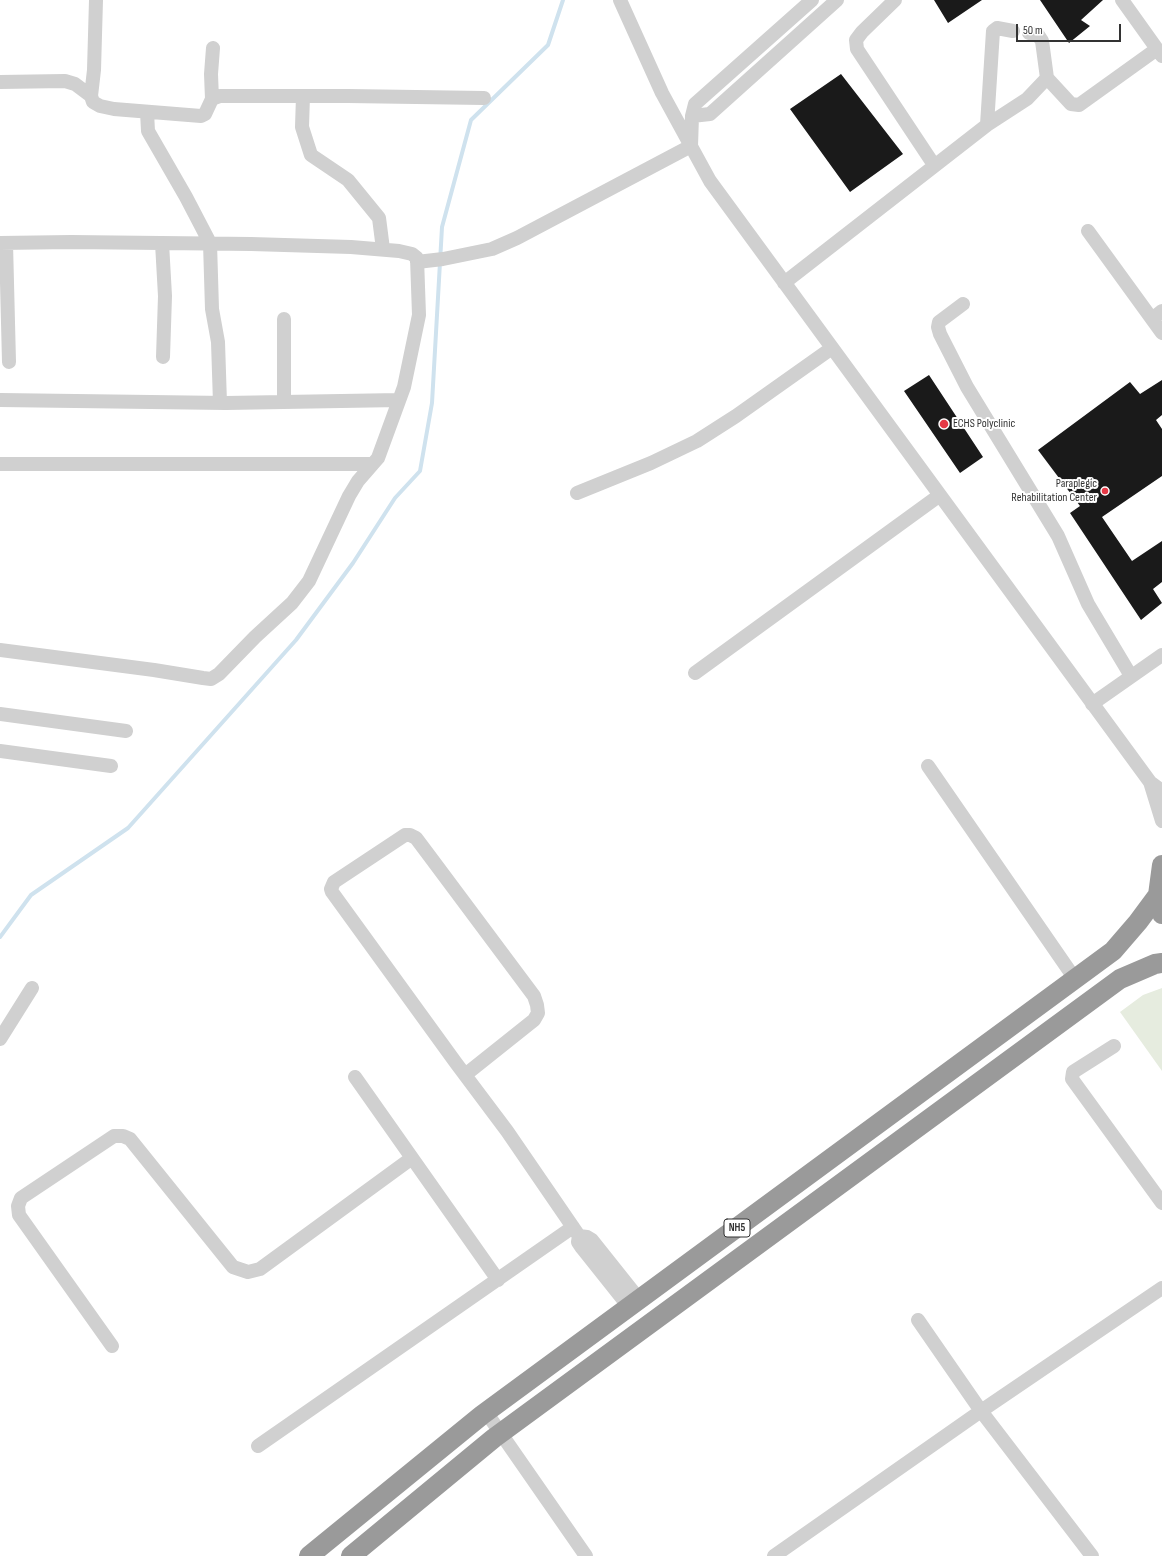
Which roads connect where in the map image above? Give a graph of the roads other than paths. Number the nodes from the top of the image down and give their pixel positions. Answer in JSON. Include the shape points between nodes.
{"nodes":[{"id":1,"x":96,"y":0,"type":"edge"},
{"id":2,"x":620,"y":0,"type":"edge"},
{"id":3,"x":812,"y":0,"type":"edge"},
{"id":4,"x":837,"y":0,"type":"edge"},
{"id":5,"x":895,"y":0,"type":"edge"},
{"id":6,"x":1122,"y":0,"type":"edge"},
{"id":7,"x":1013,"y":31,"type":"dead end"},
{"id":8,"x":1029,"y":33,"type":"dead end"},
{"id":9,"x":213,"y":48,"type":"dead end"},
{"id":10,"x":1160,"y":53,"type":"edge"},
{"id":11,"x":1047,"y":78,"type":"junction"},
{"id":12,"x":0,"y":82,"type":"edge"},
{"id":13,"x":91,"y":96,"type":"junction"},
{"id":14,"x":303,"y":96,"type":"junction"},
{"id":15,"x":212,"y":98,"type":"junction"},
{"id":16,"x":484,"y":98,"type":"dead end"},
{"id":17,"x":147,"y":112,"type":"junction"},
{"id":18,"x":692,"y":116,"type":"junction"},
{"id":19,"x":987,"y":125,"type":"junction"},
{"id":20,"x":691,"y":146,"type":"junction"},
{"id":21,"x":934,"y":165,"type":"junction"},
{"id":22,"x":1088,"y":231,"type":"dead end"},
{"id":23,"x":3,"y":243,"type":"edge"},
{"id":24,"x":162,"y":243,"type":"junction"},
{"id":25,"x":210,"y":244,"type":"junction"},
{"id":26,"x":383,"y":249,"type":"junction"},
{"id":27,"x":417,"y":262,"type":"junction"},
{"id":28,"x":784,"y":283,"type":"junction"},
{"id":29,"x":964,"y":304,"type":"dead end"},
{"id":30,"x":1157,"y":315,"type":"edge"},
{"id":31,"x":284,"y":319,"type":"dead end"},
{"id":32,"x":1162,"y":333,"type":"edge"},
{"id":33,"x":832,"y":348,"type":"junction"},
{"id":34,"x":163,"y":357,"type":"dead end"},
{"id":35,"x":9,"y":362,"type":"dead end"},
{"id":36,"x":0,"y":400,"type":"edge"},
{"id":37,"x":399,"y":400,"type":"junction"},
{"id":38,"x":284,"y":401,"type":"junction"},
{"id":39,"x":220,"y":403,"type":"junction"},
{"id":40,"x":0,"y":464,"type":"edge"},
{"id":41,"x":372,"y":464,"type":"junction"},
{"id":42,"x":577,"y":493,"type":"dead end"},
{"id":43,"x":940,"y":495,"type":"junction"},
{"id":44,"x":0,"y":650,"type":"edge"},
{"id":45,"x":1162,"y":655,"type":"edge"},
{"id":46,"x":695,"y":673,"type":"dead end"},
{"id":47,"x":1131,"y":676,"type":"junction"},
{"id":48,"x":1092,"y":704,"type":"junction"},
{"id":49,"x":0,"y":714,"type":"edge"},
{"id":50,"x":126,"y":731,"type":"dead end"},
{"id":51,"x":0,"y":751,"type":"edge"},
{"id":52,"x":112,"y":766,"type":"dead end"},
{"id":53,"x":928,"y":766,"type":"dead end"},
{"id":54,"x":1150,"y":782,"type":"junction"},
{"id":55,"x":1162,"y":791,"type":"edge"},
{"id":56,"x":1162,"y":821,"type":"edge"},
{"id":57,"x":1162,"y":865,"type":"edge"},
{"id":58,"x":1160,"y":904,"type":"edge"},
{"id":59,"x":1162,"y":963,"type":"edge"},
{"id":60,"x":1075,"y":979,"type":"junction"},
{"id":61,"x":32,"y":988,"type":"dead end"},
{"id":62,"x":0,"y":1039,"type":"edge"},
{"id":63,"x":1114,"y":1046,"type":"dead end"},
{"id":64,"x":465,"y":1075,"type":"junction"},
{"id":65,"x":355,"y":1077,"type":"dead end"},
{"id":66,"x":412,"y":1158,"type":"junction"},
{"id":67,"x":1162,"y":1203,"type":"edge"},
{"id":68,"x":576,"y":1232,"type":"junction"},
{"id":69,"x":498,"y":1280,"type":"junction"},
{"id":70,"x":1162,"y":1288,"type":"edge"},
{"id":71,"x":634,"y":1303,"type":"junction"},
{"id":72,"x":918,"y":1320,"type":"dead end"},
{"id":73,"x":112,"y":1346,"type":"dead end"},
{"id":74,"x":981,"y":1411,"type":"junction"},
{"id":75,"x":486,"y":1412,"type":"junction"},
{"id":76,"x":500,"y":1434,"type":"junction"},
{"id":77,"x":258,"y":1446,"type":"dead end"},
{"id":78,"x":309,"y":1556,"type":"edge"},
{"id":79,"x":351,"y":1556,"type":"edge"},
{"id":80,"x":586,"y":1556,"type":"edge"},
{"id":81,"x":774,"y":1556,"type":"edge"},
{"id":82,"x":1092,"y":1556,"type":"edge"}],
"edges":[{"from":1,"to":13,"type":"street"},
{"from":2,"to":20,"type":"street","via":[[662,93]]},
{"from":3,"to":18,"type":"street","via":[[695,104]]},
{"from":4,"to":18,"type":"street","via":[[710,114]]},
{"from":5,"to":21,"type":"street","via":[[862,32],[856,40],[857,49]]},
{"from":6,"to":10,"type":"street"},
{"from":7,"to":19,"type":"street","via":[[997,28],[993,31]]},
{"from":8,"to":11,"type":"street","via":[[1038,36],[1042,41]]},
{"from":9,"to":15,"type":"street","via":[[210,74]]},
{"from":10,"to":11,"type":"street","via":[[1079,105],[1071,104]]},
{"from":11,"to":19,"type":"street","via":[[1027,100]]},
{"from":12,"to":13,"type":"street","via":[[65,81],[76,84]]},
{"from":13,"to":17,"type":"street","via":[[93,102],[114,110]]},
{"from":14,"to":15,"type":"street"},
{"from":14,"to":16,"type":"street"},
{"from":14,"to":26,"type":"street","via":[[302,127],[311,155],[348,180],[379,218]]},
{"from":15,"to":17,"type":"street","via":[[205,114],[201,116]]},
{"from":17,"to":25,"type":"street","via":[[148,131]]},
{"from":18,"to":20,"type":"street"},
{"from":19,"to":21,"type":"street"},
{"from":20,"to":27,"type":"street","via":[[492,249]]},
{"from":20,"to":28,"type":"street","via":[[710,181]]},
{"from":21,"to":28,"type":"street"},
{"from":22,"to":30,"type":"street"},
{"from":23,"to":24,"type":"street"},
{"from":23,"to":35,"type":"street"},
{"from":24,"to":25,"type":"street"},
{"from":24,"to":34,"type":"street","via":[[165,296]]},
{"from":25,"to":26,"type":"street"},
{"from":25,"to":39,"type":"street","via":[[212,309],[218,342]]},
{"from":26,"to":27,"type":"street","via":[[412,254],[416,256]]},
{"from":27,"to":37,"type":"street","via":[[419,315],[404,388]]},
{"from":28,"to":33,"type":"street"},
{"from":29,"to":47,"type":"street","via":[[939,322],[940,334],[967,388],[1058,536],[1088,604]]},
{"from":30,"to":32,"type":"street"},
{"from":31,"to":38,"type":"street"},
{"from":33,"to":42,"type":"street","via":[[697,441]]},
{"from":33,"to":43,"type":"street"},
{"from":36,"to":39,"type":"street"},
{"from":37,"to":38,"type":"street"},
{"from":37,"to":41,"type":"street","via":[[378,458]]},
{"from":38,"to":39,"type":"street"},
{"from":40,"to":41,"type":"street"},
{"from":41,"to":44,"type":"street","via":[[349,496],[309,582],[292,603],[214,678]]},
{"from":43,"to":46,"type":"street"},
{"from":43,"to":48,"type":"street"},
{"from":45,"to":47,"type":"street"},
{"from":47,"to":48,"type":"street"},
{"from":48,"to":54,"type":"street"},
{"from":49,"to":50,"type":"street"},
{"from":51,"to":52,"type":"street"},
{"from":53,"to":60,"type":"street"},
{"from":54,"to":55,"type":"street"},
{"from":54,"to":56,"type":"street"},
{"from":57,"to":58,"type":"highway","number":"NH5"},
{"from":58,"to":60,"type":"highway","number":"NH5","via":[[1138,922],[1113,951]]},
{"from":59,"to":76,"type":"highway","number":"NH5","via":[[1120,979]]},
{"from":60,"to":71,"type":"highway","number":"NH5"},
{"from":61,"to":62,"type":"street"},
{"from":63,"to":67,"type":"street","via":[[1073,1072],[1072,1079]]},
{"from":64,"to":64,"type":"street","via":[[332,892],[334,882],[405,835],[416,838],[534,996],[537,1005],[538,1014],[534,1020]]},
{"from":64,"to":68,"type":"street"},
{"from":65,"to":66,"type":"street"},
{"from":66,"to":69,"type":"street"},
{"from":66,"to":73,"type":"street","via":[[260,1269],[248,1272],[233,1268],[130,1139],[114,1136],[21,1198],[18,1206],[19,1215]]},
{"from":68,"to":69,"type":"street"},
{"from":68,"to":71,"type":"street","via":[[582,1248]]},
{"from":69,"to":77,"type":"street"},
{"from":70,"to":74,"type":"street"},
{"from":71,"to":75,"type":"highway","number":"NH5"},
{"from":72,"to":74,"type":"street"},
{"from":74,"to":81,"type":"street"},
{"from":74,"to":82,"type":"street"},
{"from":75,"to":76,"type":"street"},
{"from":75,"to":78,"type":"highway","number":"NH5"},
{"from":76,"to":79,"type":"highway","number":"NH5"},
{"from":76,"to":80,"type":"street"}]}
